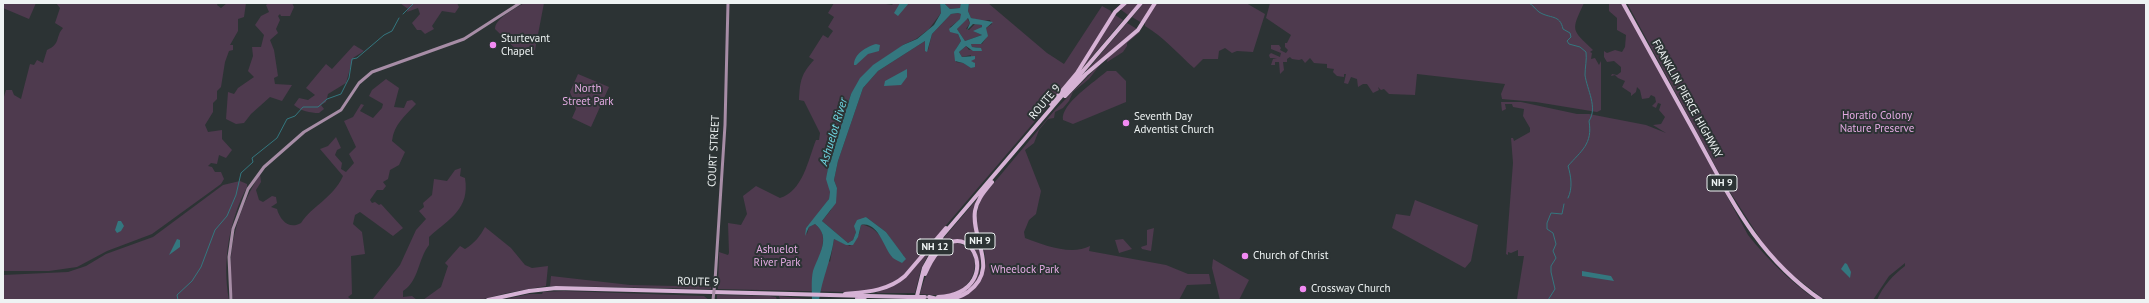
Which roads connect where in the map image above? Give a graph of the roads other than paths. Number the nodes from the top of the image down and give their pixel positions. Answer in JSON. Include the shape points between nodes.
{"nodes":[{"id":1,"x":520,"y":3,"type":"edge"},
{"id":2,"x":728,"y":3,"type":"edge"},
{"id":3,"x":1125,"y":3,"type":"edge"},
{"id":4,"x":1141,"y":3,"type":"edge"},
{"id":5,"x":1154,"y":3,"type":"edge"},
{"id":6,"x":1624,"y":3,"type":"edge"},
{"id":7,"x":1056,"y":103,"type":"junction"},
{"id":8,"x":1041,"y":121,"type":"junction"},
{"id":9,"x":1011,"y":156,"type":"junction"},
{"id":10,"x":962,"y":212,"type":"junction"},
{"id":11,"x":918,"y":287,"type":"junction"},
{"id":12,"x":828,"y":295,"type":"junction"},
{"id":13,"x":847,"y":296,"type":"junction"},
{"id":14,"x":927,"y":297,"type":"junction"},
{"id":15,"x":231,"y":300,"type":"edge"},
{"id":16,"x":488,"y":300,"type":"edge"},
{"id":17,"x":713,"y":300,"type":"edge"},
{"id":18,"x":865,"y":300,"type":"edge"},
{"id":19,"x":916,"y":300,"type":"edge"},
{"id":20,"x":1821,"y":300,"type":"edge"}],
"edges":[{"from":1,"to":15,"type":"main road","via":[[464,39],[372,72],[359,83],[341,110],[304,132],[267,164],[248,189],[235,220],[229,257]]},
{"from":2,"to":17,"type":"main road","name":"COURT STREET","bridge":true,"via":[[725,125]]},
{"from":3,"to":8,"type":"highway","via":[[1115,12],[1077,73],[1042,116]]},
{"from":4,"to":7,"type":"highway","name":"ROUTE 9","number":"NH 9"},
{"from":5,"to":7,"type":"highway","via":[[1138,30]]},
{"from":6,"to":20,"type":"highway","name":"FRANKLIN PIERCE HIGHWAY","number":"NH 9","via":[[1750,231],[1787,273]]},
{"from":7,"to":8,"type":"highway","name":"ROUTE 9","number":"NH 9"},
{"from":8,"to":9,"type":"highway","name":"ROUTE 9","number":"NH 9"},
{"from":9,"to":10,"type":"highway","name":"ROUTE 9","number":"NH 9"},
{"from":9,"to":14,"type":"highway","number":"NH 9","via":[[980,198],[976,208],[975,220],[984,255],[979,279],[973,288],[962,296],[945,299]]},
{"from":10,"to":11,"type":"highway","number":"NH 12","via":[[932,252]]},
{"from":10,"to":12,"type":"highway","number":"NH 9","via":[[896,283],[869,292]]},
{"from":11,"to":14,"type":"highway","via":[[930,262],[943,246],[958,241],[970,246],[978,261],[976,272],[969,284],[954,294]]},
{"from":11,"to":19,"type":"highway","number":"NH 12"},
{"from":12,"to":13,"type":"highway","name":"ROUTE 9","number":"NH 9"},
{"from":12,"to":16,"type":"highway","name":"ROUTE 9","number":"NH 9","via":[[556,288]]},
{"from":13,"to":14,"type":"highway","name":"ROUTE 9","number":"NH 9","bridge":true},
{"from":13,"to":18,"type":"highway"}]}
